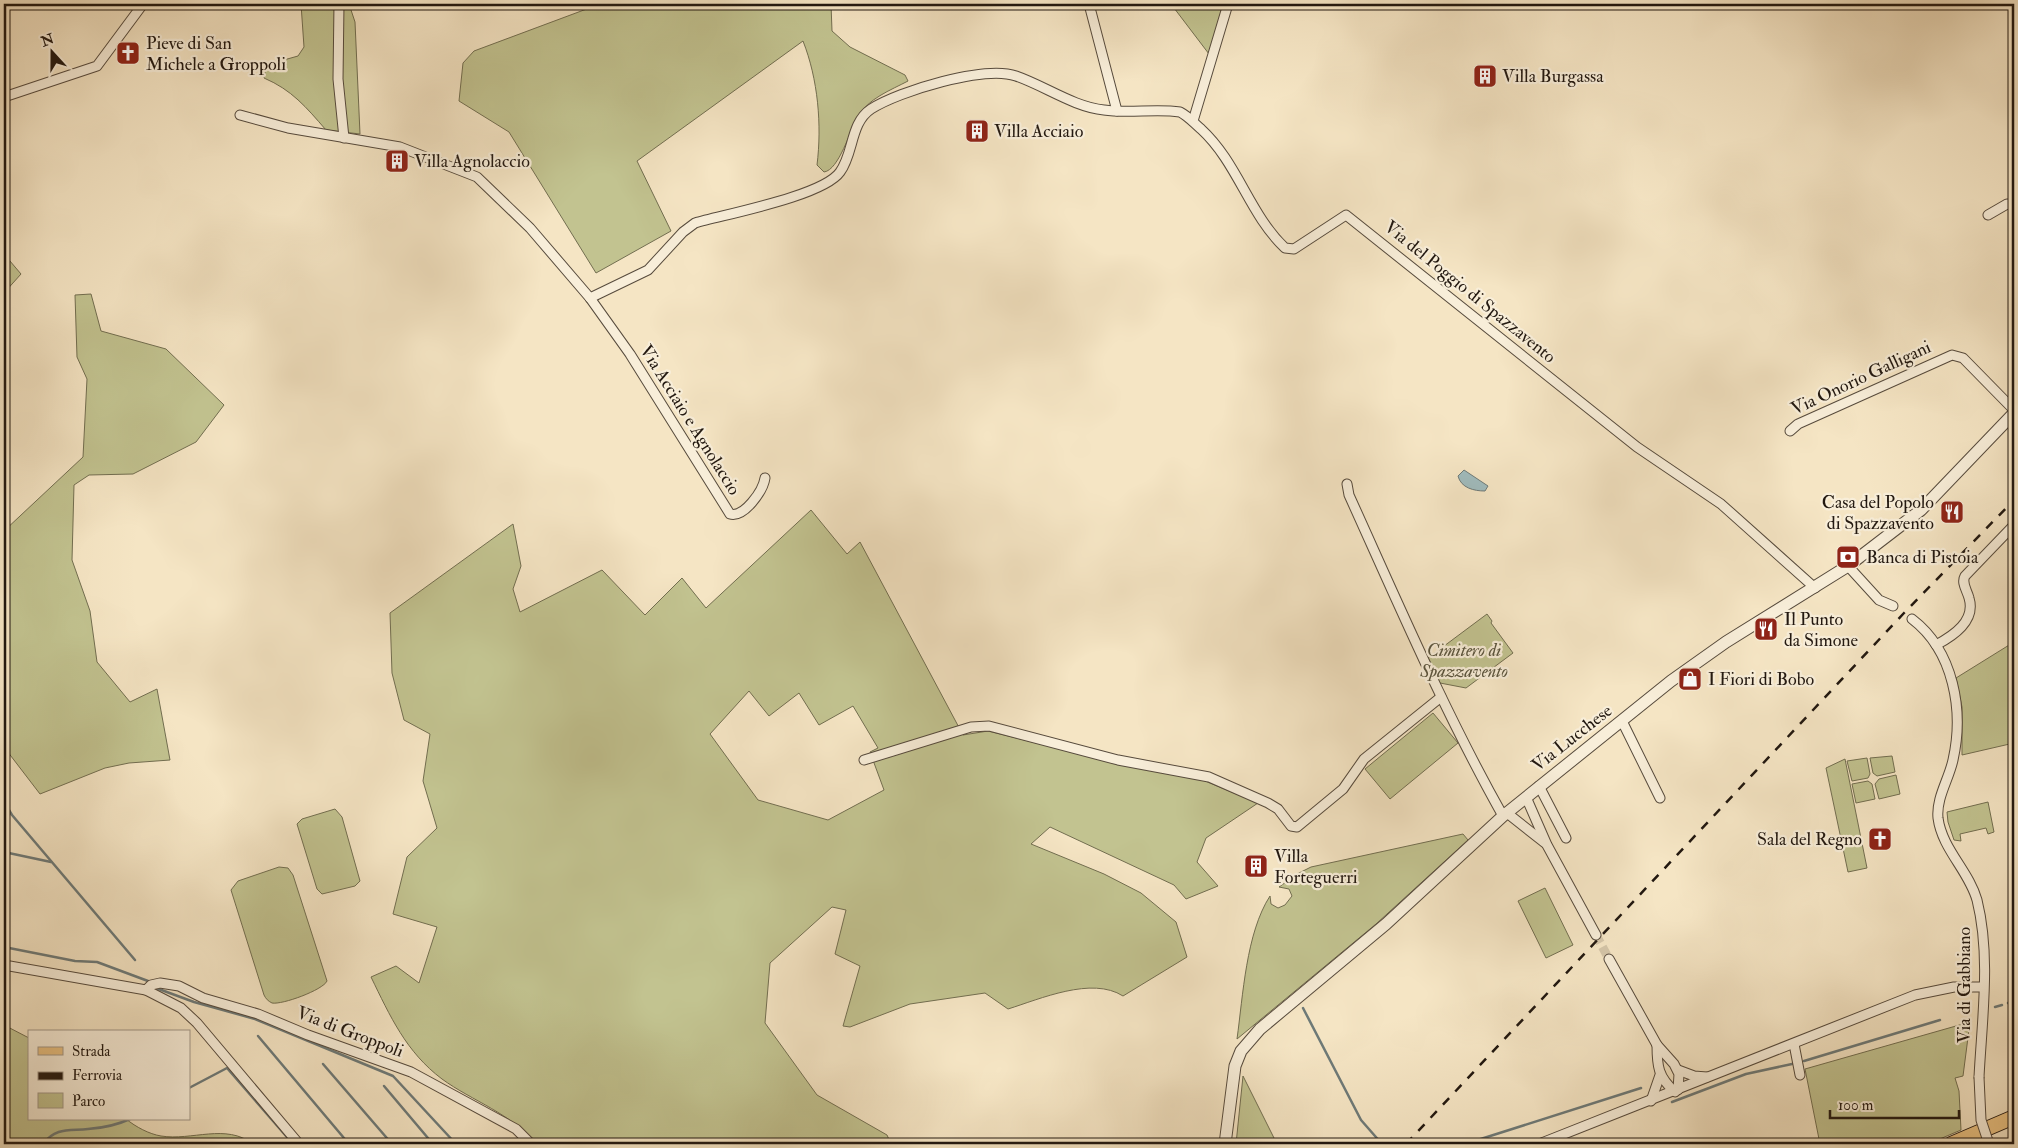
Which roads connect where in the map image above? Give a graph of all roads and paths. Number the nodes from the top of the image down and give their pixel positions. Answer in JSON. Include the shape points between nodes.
{"nodes":[{"id":1,"x":143,"y":4,"type":"edge"},
{"id":2,"x":339,"y":4,"type":"edge"},
{"id":3,"x":1090,"y":4,"type":"edge"},
{"id":4,"x":1228,"y":4,"type":"edge"},
{"id":5,"x":4,"y":98,"type":"edge"},
{"id":6,"x":1117,"y":111,"type":"junction"},
{"id":7,"x":240,"y":115,"type":"dead end"},
{"id":8,"x":1193,"y":121,"type":"junction"},
{"id":9,"x":344,"y":138,"type":"junction"},
{"id":10,"x":2014,"y":204,"type":"edge"},
{"id":11,"x":1988,"y":215,"type":"dead end"},
{"id":12,"x":590,"y":298,"type":"junction"},
{"id":13,"x":2014,"y":412,"type":"edge"},
{"id":14,"x":1790,"y":432,"type":"dead end"},
{"id":15,"x":765,"y":478,"type":"dead end"},
{"id":16,"x":1347,"y":484,"type":"dead end"},
{"id":17,"x":2014,"y":525,"type":"edge"},
{"id":18,"x":1848,"y":566,"type":"junction"},
{"id":19,"x":1815,"y":588,"type":"junction"},
{"id":20,"x":1893,"y":606,"type":"dead end"},
{"id":21,"x":1912,"y":619,"type":"dead end"},
{"id":22,"x":1936,"y":645,"type":"junction"},
{"id":23,"x":1441,"y":697,"type":"junction"},
{"id":24,"x":1622,"y":721,"type":"junction"},
{"id":25,"x":864,"y":760,"type":"dead end"},
{"id":26,"x":1539,"y":786,"type":"junction"},
{"id":27,"x":1526,"y":797,"type":"junction"},
{"id":28,"x":1660,"y":798,"type":"dead end"},
{"id":29,"x":1505,"y":815,"type":"junction"},
{"id":30,"x":1566,"y":838,"type":"dead end"},
{"id":31,"x":1547,"y":845,"type":"junction"},
{"id":32,"x":1596,"y":935,"type":"tunnel mouth"},
{"id":33,"x":1609,"y":959,"type":"tunnel mouth"},
{"id":34,"x":4,"y":965,"type":"edge"},
{"id":35,"x":1983,"y":987,"type":"junction"},
{"id":36,"x":146,"y":990,"type":"junction"},
{"id":37,"x":1794,"y":1044,"type":"junction"},
{"id":38,"x":1657,"y":1045,"type":"junction"},
{"id":39,"x":1678,"y":1070,"type":"junction"},
{"id":40,"x":1660,"y":1075,"type":"junction"},
{"id":41,"x":1800,"y":1075,"type":"dead end"},
{"id":42,"x":1712,"y":1077,"type":"junction"},
{"id":43,"x":1676,"y":1091,"type":"junction"},
{"id":44,"x":1651,"y":1101,"type":"junction"},
{"id":45,"x":2014,"y":1116,"type":"edge"},
{"id":46,"x":299,"y":1144,"type":"edge"},
{"id":47,"x":530,"y":1144,"type":"edge"},
{"id":48,"x":1225,"y":1144,"type":"edge"},
{"id":49,"x":1539,"y":1144,"type":"edge"},
{"id":50,"x":1951,"y":1144,"type":"edge"},
{"id":51,"x":1989,"y":1144,"type":"edge"}],
"edges":[{"from":1,"to":5,"type":"street","via":[[97,66]]},
{"from":2,"to":9,"type":"street","via":[[338,79]]},
{"from":3,"to":6,"type":"street"},
{"from":4,"to":8,"type":"street"},
{"from":6,"to":8,"type":"street","name":"Via del Poggio di Spazzavento","via":[[1176,111]]},
{"from":6,"to":12,"type":"street","via":[[1091,107],[1014,75],[995,72],[916,89],[864,115],[843,167],[827,184],[695,223],[648,270]]},
{"from":7,"to":9,"type":"street","name":"Via Acciaio e Agnolaccio"},
{"from":8,"to":19,"type":"street","name":"Via del Poggio di Spazzavento","via":[[1221,149],[1267,228],[1285,248],[1294,248],[1346,215],[1637,447],[1720,504]]},
{"from":9,"to":12,"type":"street","name":"Via Acciaio e Agnolaccio","via":[[400,147],[477,177],[530,228]]},
{"from":10,"to":11,"type":"street","via":[[2004,205]]},
{"from":12,"to":15,"type":"street","name":"Via Acciaio e Agnolaccio","via":[[630,354],[728,512],[735,515],[744,509],[760,492]]},
{"from":13,"to":14,"type":"street","name":"Via Onorio Galligani","via":[[1963,358],[1952,354],[1798,424]]},
{"from":13,"to":18,"type":"street","name":"Via Lucchese","via":[[1921,510]]},
{"from":16,"to":23,"type":"street","via":[[1349,495]]},
{"from":17,"to":22,"type":"street","via":[[1965,576],[1963,582],[1970,600],[1970,613],[1956,633]]},
{"from":18,"to":19,"type":"street","name":"Via Lucchese"},
{"from":18,"to":20,"type":"street","via":[[1880,601]]},
{"from":19,"to":24,"type":"street","name":"Via Lucchese","via":[[1726,642]]},
{"from":21,"to":22,"type":"street","name":"Via di Gabbiano","via":[[1926,630]]},
{"from":22,"to":35,"type":"street","name":"Via di Gabbiano","via":[[1955,695],[1957,736],[1953,761],[1940,800],[1939,822],[1976,899],[1982,931]]},
{"from":23,"to":25,"type":"street","via":[[1364,759],[1343,789],[1298,827],[1291,826],[1268,802],[1209,777],[1118,760],[989,726],[971,727]]},
{"from":23,"to":29,"type":"street","via":[[1469,756]]},
{"from":24,"to":26,"type":"street","name":"Via Lucchese"},
{"from":24,"to":28,"type":"street"},
{"from":26,"to":27,"type":"street","name":"Via Lucchese"},
{"from":26,"to":30,"type":"street"},
{"from":27,"to":29,"type":"street","name":"Via Lucchese"},
{"from":27,"to":31,"type":"street"},
{"from":29,"to":31,"type":"street"},
{"from":29,"to":48,"type":"street","name":"Via Lucchese","via":[[1386,924],[1250,1040],[1239,1055],[1233,1073]]},
{"from":31,"to":32,"type":"street"},
{"from":33,"to":38,"type":"street"},
{"from":34,"to":36,"type":"street","name":"Via di Groppoli"},
{"from":35,"to":37,"type":"street","via":[[1954,987],[1926,992]]},
{"from":35,"to":51,"type":"street","name":"Via di Gabbiano","bridge":true,"via":[[1979,1077],[1981,1120]]},
{"from":36,"to":46,"type":"street","name":"Via di Groppoli","via":[[191,1016]]},
{"from":36,"to":47,"type":"street","name":"Via di Groppoli","via":[[160,983],[179,986],[210,1001],[258,1014],[411,1072],[516,1129]]},
{"from":37,"to":41,"type":"street"},
{"from":37,"to":42,"type":"street"},
{"from":38,"to":39,"type":"street"},
{"from":38,"to":40,"type":"street"},
{"from":39,"to":42,"type":"street","via":[[1694,1076]]},
{"from":39,"to":43,"type":"street"},
{"from":40,"to":43,"type":"street"},
{"from":40,"to":44,"type":"street"},
{"from":42,"to":43,"type":"street"},
{"from":43,"to":44,"type":"street"},
{"from":44,"to":49,"type":"street"},
{"from":45,"to":50,"type":"main road"}]}
